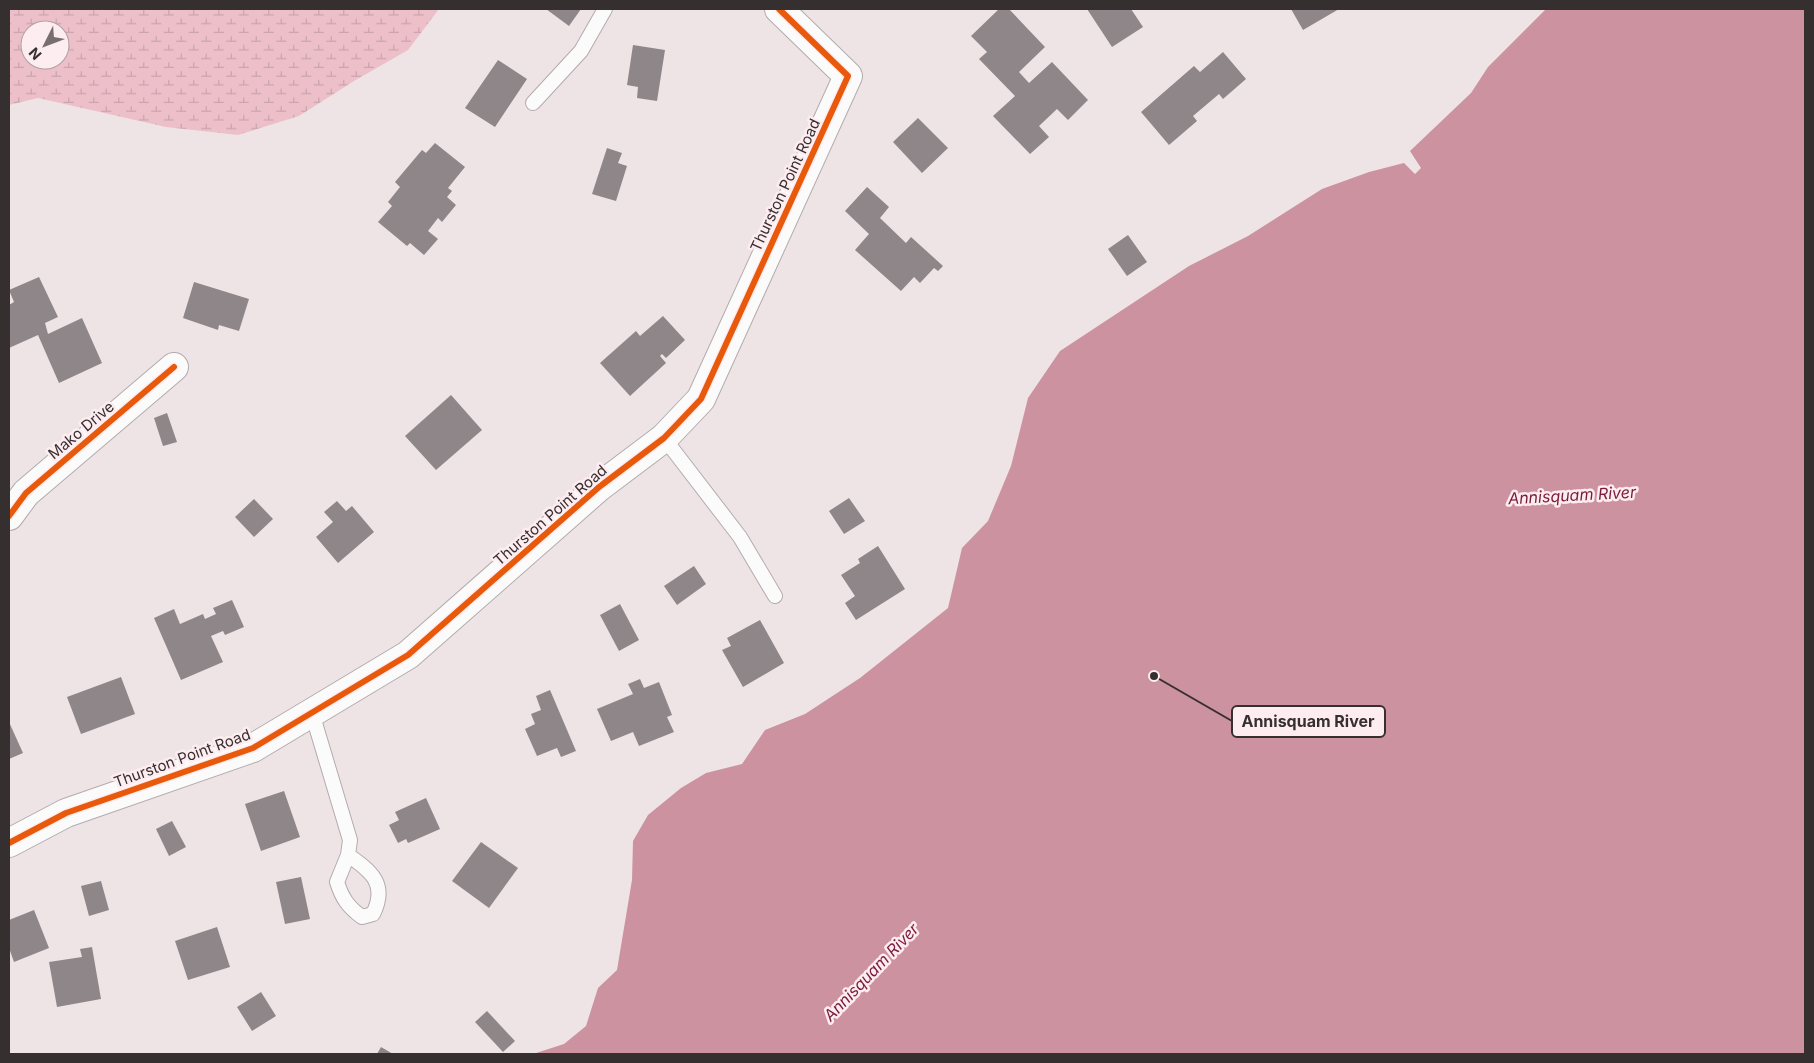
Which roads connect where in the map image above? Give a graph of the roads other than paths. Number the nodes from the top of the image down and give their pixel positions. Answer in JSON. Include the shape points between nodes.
{"nodes":[{"id":1,"x":605,"y":9,"type":"edge"},
{"id":2,"x":779,"y":9,"type":"edge"},
{"id":3,"x":533,"y":102,"type":"dead end"},
{"id":4,"x":174,"y":367,"type":"dead end"},
{"id":5,"x":664,"y":438,"type":"junction"},
{"id":6,"x":9,"y":516,"type":"edge"},
{"id":7,"x":775,"y":596,"type":"dead end"},
{"id":8,"x":312,"y":713,"type":"junction"},
{"id":9,"x":9,"y":843,"type":"edge"},
{"id":10,"x":348,"y":855,"type":"dead end"}],
"edges":[{"from":1,"to":3,"type":"lane","via":[[581,51]]},
{"from":2,"to":5,"type":"street","name":"Thurston Point Road","via":[[848,76],[701,399]]},
{"from":4,"to":6,"type":"street","name":"Mako Drive","via":[[26,493]]},
{"from":5,"to":7,"type":"lane","via":[[740,537]]},
{"from":5,"to":8,"type":"street","name":"Thurston Point Road","via":[[599,487],[408,655]]},
{"from":8,"to":9,"type":"street","name":"Thurston Point Road","via":[[253,748],[66,813]]},
{"from":8,"to":10,"type":"lane","via":[[350,840]]}]}
